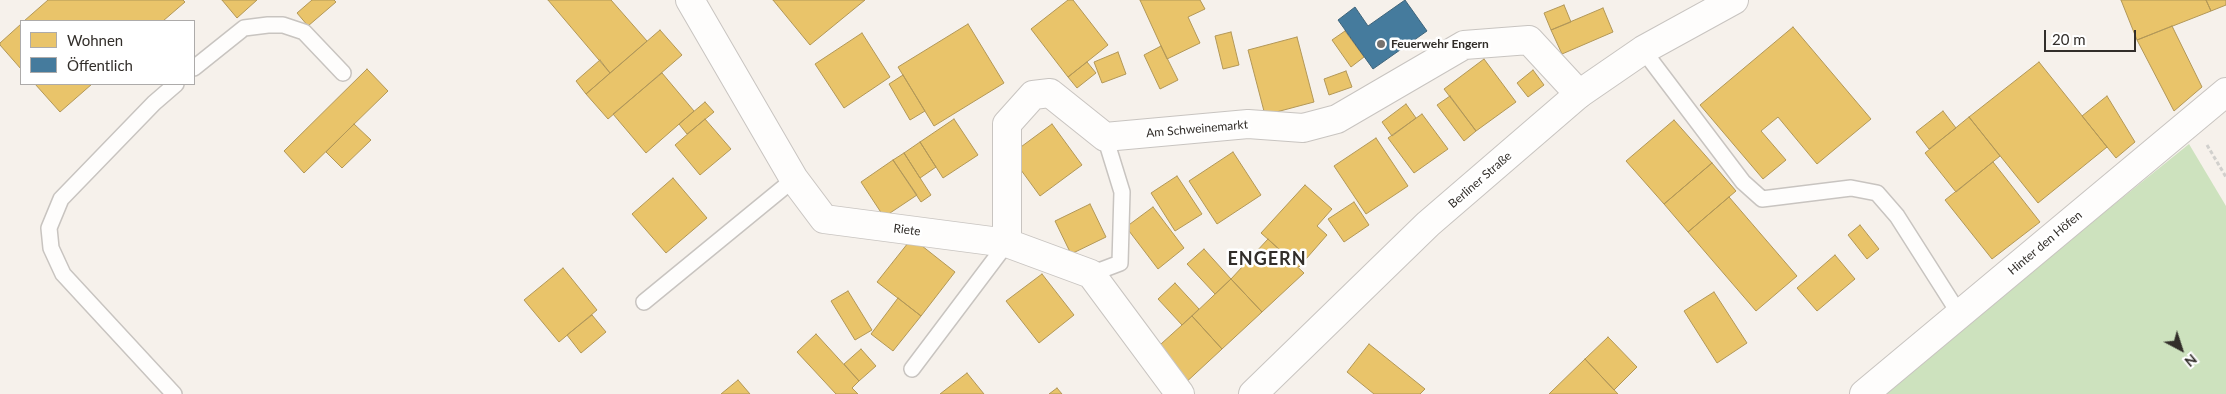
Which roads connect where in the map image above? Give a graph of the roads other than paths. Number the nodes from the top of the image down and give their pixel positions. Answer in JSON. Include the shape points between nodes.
{"nodes":[{"id":1,"x":690,"y":0,"type":"edge"},
{"id":2,"x":1734,"y":0,"type":"edge"},
{"id":3,"x":1643,"y":50,"type":"junction"},
{"id":4,"x":195,"y":67,"type":"edge"},
{"id":5,"x":343,"y":73,"type":"dead end"},
{"id":6,"x":175,"y":85,"type":"edge"},
{"id":7,"x":2226,"y":92,"type":"edge"},
{"id":8,"x":1579,"y":94,"type":"junction"},
{"id":9,"x":1105,"y":137,"type":"junction"},
{"id":10,"x":794,"y":179,"type":"junction"},
{"id":11,"x":1006,"y":243,"type":"junction"},
{"id":12,"x":1091,"y":274,"type":"junction"},
{"id":13,"x":644,"y":302,"type":"dead end"},
{"id":14,"x":1960,"y":315,"type":"junction"},
{"id":15,"x":912,"y":369,"type":"dead end"},
{"id":16,"x":174,"y":394,"type":"edge"},
{"id":17,"x":1180,"y":394,"type":"edge"},
{"id":18,"x":1253,"y":394,"type":"edge"},
{"id":19,"x":1864,"y":394,"type":"edge"}],
"edges":[{"from":1,"to":10,"type":"street","name":"Riete"},
{"from":2,"to":3,"type":"street","name":"Berliner Straße"},
{"from":3,"to":8,"type":"street","name":"Berliner Straße"},
{"from":3,"to":14,"type":"lane","via":[[1743,182],[1762,199],[1851,188],[1877,193],[1897,216]]},
{"from":4,"to":5,"type":"lane","via":[[244,28],[268,24],[304,32]]},
{"from":6,"to":16,"type":"lane","via":[[60,199],[49,228],[51,248],[63,274]]},
{"from":7,"to":14,"type":"street","name":"Hinter den Höfen"},
{"from":8,"to":9,"type":"street","name":"Am Schweinemarkt","via":[[1529,40],[1464,45],[1329,122],[1303,128],[1248,124]]},
{"from":8,"to":18,"type":"street","name":"Berliner Straße","via":[[1428,224]]},
{"from":9,"to":11,"type":"street","via":[[1050,93],[1033,95],[1007,124]]},
{"from":9,"to":12,"type":"lane","via":[[1122,192],[1120,263]]},
{"from":10,"to":11,"type":"street","name":"Riete","via":[[824,219]]},
{"from":10,"to":13,"type":"lane"},
{"from":11,"to":12,"type":"street","name":"Riete"},
{"from":11,"to":15,"type":"lane"},
{"from":12,"to":17,"type":"street"},
{"from":14,"to":19,"type":"street","name":"Hinter den Höfen"}]}
